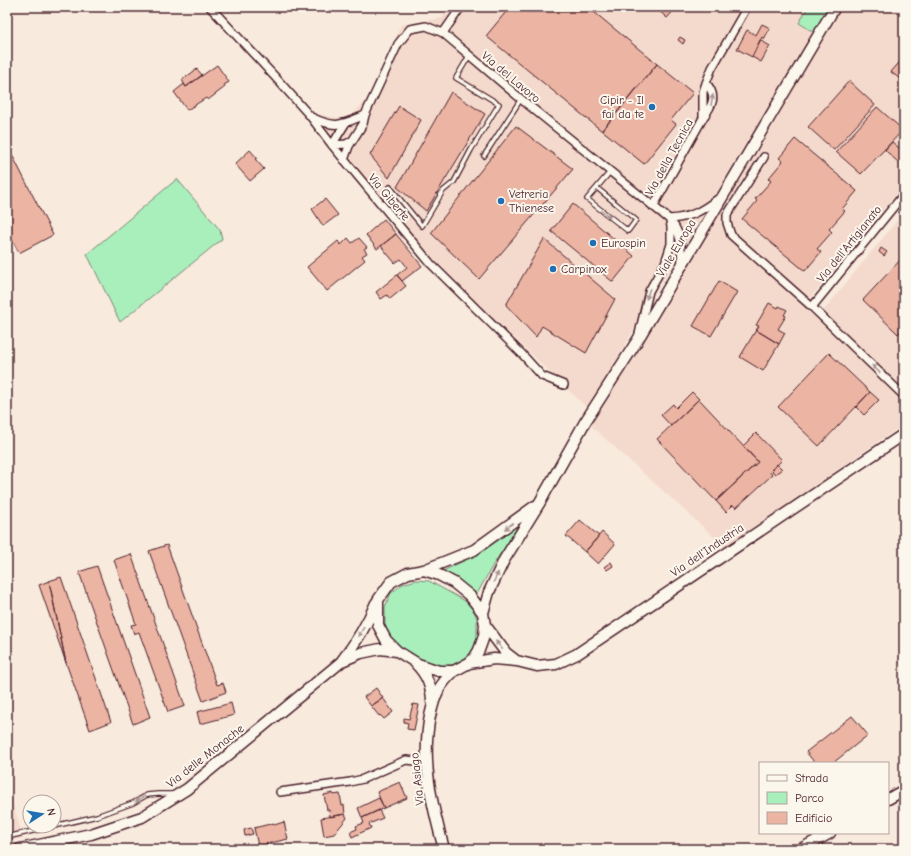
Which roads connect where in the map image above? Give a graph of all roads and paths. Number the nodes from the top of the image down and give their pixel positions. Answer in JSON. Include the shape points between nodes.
{"nodes":[{"id":1,"x":210,"y":7,"type":"edge"},
{"id":2,"x":461,"y":7,"type":"edge"},
{"id":3,"x":748,"y":7,"type":"edge"},
{"id":4,"x":835,"y":7,"type":"edge"},
{"id":5,"x":443,"y":33,"type":"junction"},
{"id":6,"x":469,"y":56,"type":"junction"},
{"id":7,"x":706,"y":83,"type":"junction"},
{"id":8,"x":521,"y":99,"type":"junction"},
{"id":9,"x":365,"y":115,"type":"junction"},
{"id":10,"x":310,"y":116,"type":"junction"},
{"id":11,"x":703,"y":118,"type":"junction"},
{"id":12,"x":345,"y":124,"type":"junction"},
{"id":13,"x":354,"y":139,"type":"junction"},
{"id":14,"x":332,"y":146,"type":"junction"},
{"id":15,"x":484,"y":156,"type":"dead end"},
{"id":16,"x":764,"y":157,"type":"dead end"},
{"id":17,"x":344,"y":160,"type":"junction"},
{"id":18,"x":610,"y":172,"type":"junction"},
{"id":19,"x":390,"y":187,"type":"dead end"},
{"id":20,"x":597,"y":188,"type":"junction"},
{"id":21,"x":904,"y":194,"type":"edge"},
{"id":22,"x":722,"y":197,"type":"junction"},
{"id":23,"x":653,"y":207,"type":"junction"},
{"id":24,"x":669,"y":219,"type":"junction"},
{"id":25,"x":682,"y":264,"type":"junction"},
{"id":26,"x":812,"y":307,"type":"junction"},
{"id":27,"x":637,"y":340,"type":"junction"},
{"id":28,"x":564,"y":385,"type":"dead end"},
{"id":29,"x":904,"y":396,"type":"edge"},
{"id":30,"x":904,"y":434,"type":"edge"},
{"id":31,"x":540,"y":502,"type":"junction"},
{"id":32,"x":424,"y":570,"type":"junction"},
{"id":33,"x":378,"y":600,"type":"junction"},
{"id":34,"x":483,"y":614,"type":"junction"},
{"id":35,"x":485,"y":625,"type":"junction"},
{"id":36,"x":397,"y":651,"type":"junction"},
{"id":37,"x":413,"y":661,"type":"junction"},
{"id":38,"x":517,"y":661,"type":"junction"},
{"id":39,"x":341,"y":662,"type":"junction"},
{"id":40,"x":469,"y":663,"type":"junction"},
{"id":41,"x":454,"y":671,"type":"junction"},
{"id":42,"x":433,"y":706,"type":"junction"},
{"id":43,"x":426,"y":762,"type":"junction"},
{"id":44,"x":904,"y":790,"type":"edge"},
{"id":45,"x":280,"y":792,"type":"dead end"},
{"id":46,"x":178,"y":795,"type":"junction"},
{"id":47,"x":889,"y":798,"type":"edge"},
{"id":48,"x":828,"y":834,"type":"edge"},
{"id":49,"x":7,"y":837,"type":"edge"},
{"id":50,"x":20,"y":849,"type":"edge"},
{"id":51,"x":444,"y":849,"type":"edge"},
{"id":52,"x":801,"y":849,"type":"edge"}],
"edges":[{"from":1,"to":10,"type":"street","name":"Via Giberte"},
{"from":2,"to":5,"type":"street"},
{"from":3,"to":7,"type":"street","name":"Via della Tecnica","via":[[712,68]]},
{"from":4,"to":22,"type":"main road","name":"Viale Europa"},
{"from":5,"to":6,"type":"street","name":"Via del Lavoro"},
{"from":5,"to":9,"type":"street","name":"Via del Lavoro","via":[[426,26],[410,29],[398,44]]},
{"from":6,"to":8,"type":"street","name":"Via del Lavoro"},
{"from":6,"to":19,"type":"lane","via":[[456,78],[499,104],[454,182],[443,191],[422,226]]},
{"from":7,"to":11,"type":"street","name":"Via della Tecnica","via":[[703,92]]},
{"from":11,"to":7,"type":"street","name":"Via della Tecnica","one_way":true,"via":[[710,108],[713,94]]},
{"from":8,"to":15,"type":"lane"},
{"from":8,"to":18,"type":"street","name":"Via del Lavoro"},
{"from":9,"to":12,"type":"street"},
{"from":9,"to":13,"type":"street","name":"Via del Lavoro"},
{"from":10,"to":12,"type":"street","via":[[325,124]]},
{"from":10,"to":14,"type":"street","name":"Via Giberte"},
{"from":11,"to":23,"type":"street","name":"Via della Tecnica"},
{"from":12,"to":14,"type":"street"},
{"from":13,"to":14,"type":"street","via":[[346,144]]},
{"from":13,"to":17,"type":"street","name":"Via del Lavoro"},
{"from":14,"to":17,"type":"street","name":"Via Giberte"},
{"from":16,"to":26,"type":"street","via":[[727,215],[727,223],[731,235]]},
{"from":17,"to":28,"type":"street","name":"Via Giberte","via":[[431,264],[542,376]]},
{"from":18,"to":20,"type":"lane"},
{"from":18,"to":23,"type":"street","name":"Via del Lavoro"},
{"from":20,"to":20,"type":"lane","one_way":true,"via":[[587,199],[628,231],[636,220]]},
{"from":21,"to":26,"type":"street","name":"Via dell'Artigianato"},
{"from":22,"to":24,"type":"street","via":[[690,217]]},
{"from":22,"to":25,"type":"main road","name":"Viale Europa"},
{"from":23,"to":24,"type":"street","name":"Via del Lavoro"},
{"from":24,"to":25,"type":"street","name":"Via del Lavoro","via":[[675,226],[681,242]]},
{"from":24,"to":27,"type":"street","one_way":true,"via":[[672,227],[671,244],[665,262],[649,291]]},
{"from":25,"to":27,"type":"main road","name":"Viale Europa"},
{"from":29,"to":26,"type":"street","one_way":true},
{"from":27,"to":31,"type":"main road","name":"Viale Europa"},
{"from":30,"to":38,"type":"main road","name":"Via dell'Industria","via":[[577,654],[556,664],[537,666]]},
{"from":31,"to":32,"type":"main road","one_way":true,"via":[[474,550]]},
{"from":34,"to":31,"type":"main road","name":"Viale Europa","one_way":true,"via":[[489,592],[504,560]]},
{"from":32,"to":33,"type":"main road","via":[[408,573],[391,582]]},
{"from":32,"to":34,"type":"main road","via":[[439,575],[470,596]]},
{"from":33,"to":36,"type":"main road","via":[[378,625],[386,640]]},
{"from":33,"to":39,"type":"main road","one_way":true,"via":[[359,636]]},
{"from":34,"to":35,"type":"main road"},
{"from":38,"to":35,"type":"main road","name":"Via dell'Industria","one_way":true,"via":[[506,653]]},
{"from":35,"to":40,"type":"main road","via":[[482,643]]},
{"from":36,"to":37,"type":"main road"},
{"from":36,"to":39,"type":"main road","via":[[380,649],[361,653]]},
{"from":37,"to":41,"type":"main road","via":[[431,670]]},
{"from":37,"to":42,"type":"main road","via":[[427,681]]},
{"from":38,"to":40,"type":"main road","name":"Via dell'Industria","via":[[494,659]]},
{"from":39,"to":46,"type":"main road","name":"Via delle Monache"},
{"from":40,"to":41,"type":"main road"},
{"from":41,"to":42,"type":"main road","name":"Via Asiago","via":[[436,692]]},
{"from":42,"to":43,"type":"main road","name":"Via Asiago","via":[[427,733]]},
{"from":43,"to":45,"type":"street","via":[[406,760],[363,779]]},
{"from":43,"to":51,"type":"main road","name":"Via Asiago","via":[[434,814]]},
{"from":44,"to":47,"type":"main road"},
{"from":46,"to":49,"type":"lane","one_way":true,"via":[[147,795],[134,803],[97,816]]},
{"from":46,"to":50,"type":"main road","name":"Via delle Monache","via":[[142,817],[91,834]]},
{"from":48,"to":52,"type":"main road"}]}
